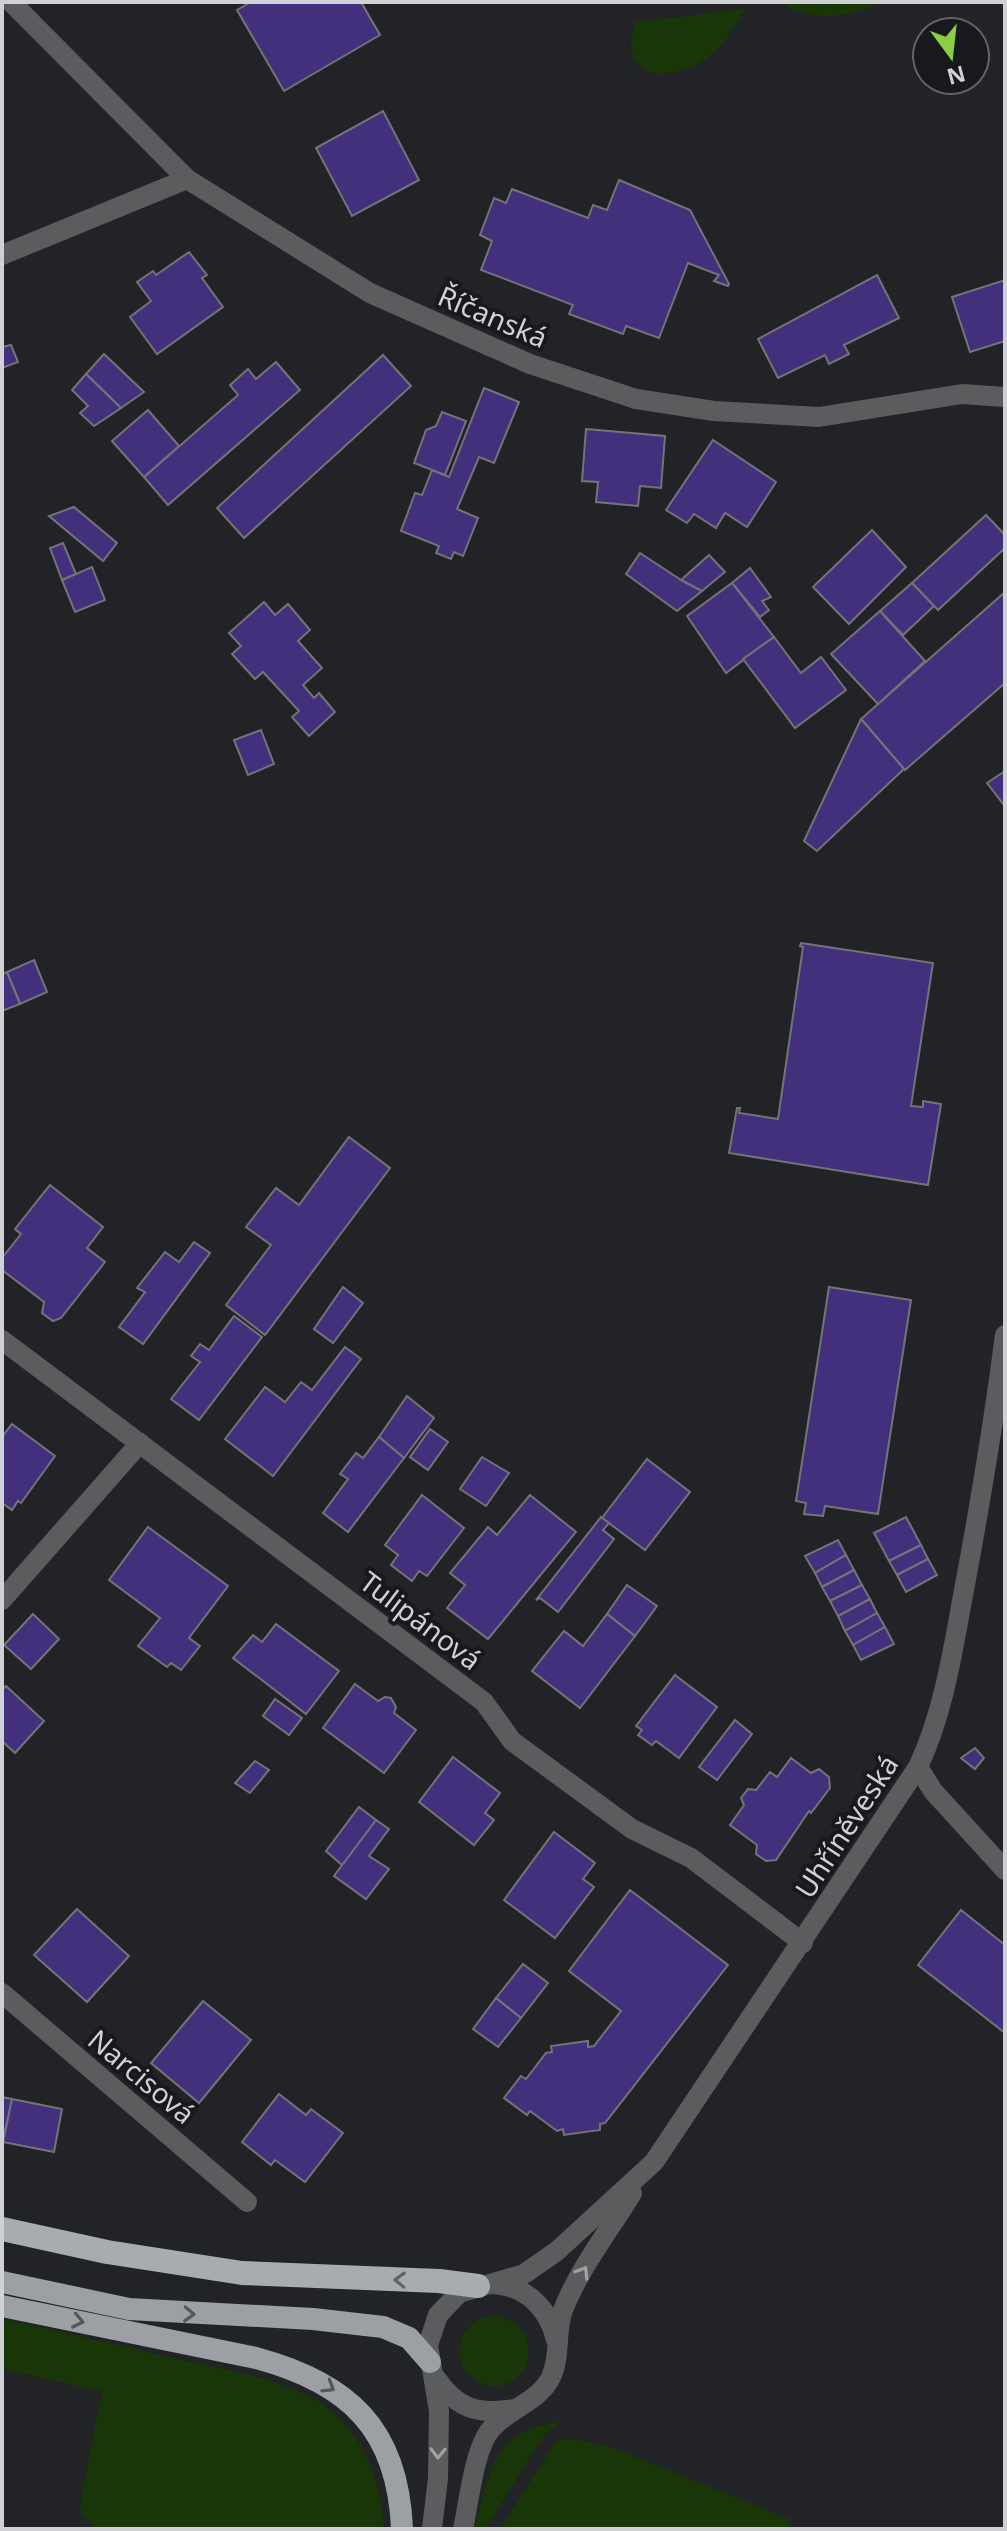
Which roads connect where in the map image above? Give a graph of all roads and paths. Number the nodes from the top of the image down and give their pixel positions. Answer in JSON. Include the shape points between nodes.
{"nodes":[{"id":1,"x":11,"y":2,"type":"edge"},
{"id":2,"x":187,"y":179,"type":"junction"},
{"id":3,"x":2,"y":255,"type":"edge"},
{"id":4,"x":1005,"y":397,"type":"edge"},
{"id":5,"x":1005,"y":1335,"type":"edge"},
{"id":6,"x":2,"y":1340,"type":"edge"},
{"id":7,"x":140,"y":1443,"type":"junction"},
{"id":8,"x":2,"y":1600,"type":"edge"},
{"id":9,"x":918,"y":1767,"type":"junction"},
{"id":10,"x":1005,"y":1870,"type":"edge"},
{"id":11,"x":803,"y":1943,"type":"junction"},
{"id":12,"x":2,"y":1993,"type":"edge"},
{"id":13,"x":650,"y":2168,"type":"junction"},
{"id":14,"x":247,"y":2202,"type":"dead end"},
{"id":15,"x":2,"y":2229,"type":"edge"},
{"id":16,"x":2,"y":2282,"type":"edge"},
{"id":17,"x":486,"y":2285,"type":"junction"},
{"id":18,"x":2,"y":2306,"type":"edge"},
{"id":19,"x":557,"y":2344,"type":"junction"},
{"id":20,"x":432,"y":2369,"type":"junction"},
{"id":21,"x":514,"y":2409,"type":"junction"},
{"id":22,"x":402,"y":2529,"type":"edge"},
{"id":23,"x":432,"y":2529,"type":"edge"},
{"id":24,"x":463,"y":2529,"type":"edge"}],
"edges":[{"from":1,"to":2,"type":"street","name":"Říčanská"},
{"from":2,"to":3,"type":"street"},
{"from":2,"to":4,"type":"street","name":"Říčanská","via":[[370,293],[530,364],[636,399],[714,411],[819,417],[962,394]]},
{"from":5,"to":9,"type":"street","name":"Uhříněveská","via":[[954,1647],[938,1715]]},
{"from":6,"to":7,"type":"street","name":"Tulipánová"},
{"from":7,"to":8,"type":"street"},
{"from":7,"to":11,"type":"street","name":"Tulipánová","via":[[484,1702],[512,1741],[632,1829],[691,1858]]},
{"from":9,"to":10,"type":"street","via":[[933,1791]]},
{"from":9,"to":11,"type":"street","name":"Uhříněveská"},
{"from":11,"to":13,"type":"street","name":"Uhříněveská"},
{"from":12,"to":14,"type":"street","name":"Narcisová"},
{"from":13,"to":17,"type":"street","via":[[557,2251],[524,2274]]},
{"from":19,"to":13,"type":"street","one_way":true,"via":[[558,2324],[571,2290]]},
{"from":17,"to":15,"type":"highway","one_way":true,"via":[[229,2272]]},
{"from":16,"to":20,"type":"highway","one_way":true,"via":[[129,2309],[383,2327],[409,2338]]},
{"from":17,"to":19,"type":"street","via":[[513,2287],[530,2296],[552,2324]]},
{"from":17,"to":20,"type":"street","via":[[459,2293],[438,2315],[431,2330]]},
{"from":18,"to":22,"type":"highway","one_way":true,"via":[[256,2358],[328,2385],[359,2411],[383,2446],[398,2488]]},
{"from":19,"to":21,"type":"street","via":[[551,2377],[532,2400]]},
{"from":20,"to":21,"type":"street","via":[[457,2402],[494,2413]]},
{"from":20,"to":23,"type":"street","one_way":true,"via":[[439,2411]]},
{"from":21,"to":24,"type":"street","via":[[484,2439]]}]}
